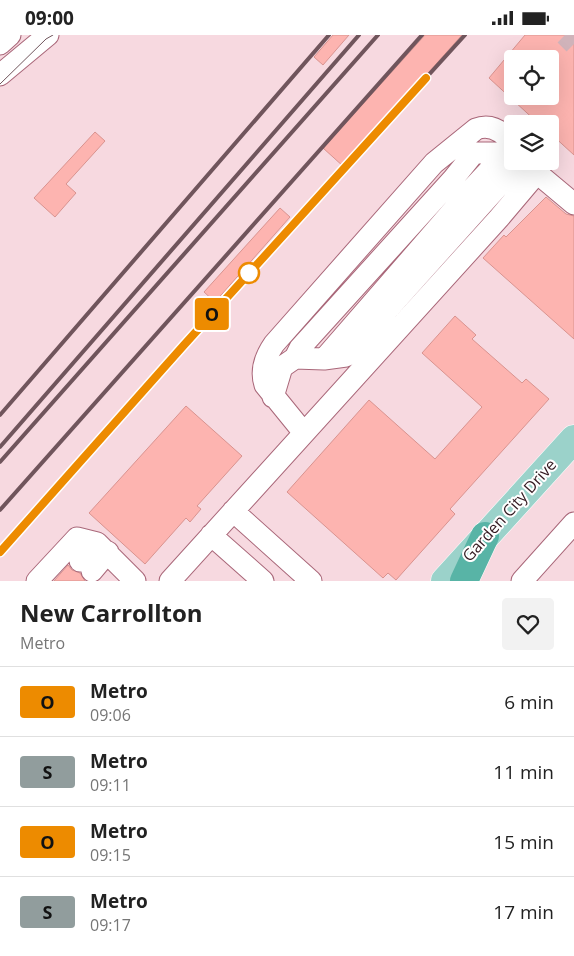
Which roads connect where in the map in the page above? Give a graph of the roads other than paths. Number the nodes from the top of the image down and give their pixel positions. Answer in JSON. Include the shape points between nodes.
{"nodes":[{"id":1,"x":10,"y":35,"type":"edge"},
{"id":2,"x":48,"y":35,"type":"edge"},
{"id":3,"x":0,"y":44,"type":"edge"},
{"id":4,"x":0,"y":75,"type":"edge"},
{"id":5,"x":504,"y":140,"type":"edge"},
{"id":6,"x":504,"y":154,"type":"edge"},
{"id":7,"x":504,"y":168,"type":"edge"},
{"id":8,"x":514,"y":170,"type":"edge"},
{"id":9,"x":534,"y":170,"type":"edge"},
{"id":10,"x":574,"y":204,"type":"edge"},
{"id":11,"x":296,"y":358,"type":"junction"},
{"id":12,"x":273,"y":397,"type":"junction"},
{"id":13,"x":304,"y":433,"type":"junction"},
{"id":14,"x":574,"y":439,"type":"edge"},
{"id":15,"x":232,"y":511,"type":"junction"},
{"id":16,"x":574,"y":523,"type":"edge"},
{"id":17,"x":212,"y":535,"type":"junction"},
{"id":18,"x":485,"y":536,"type":"junction"},
{"id":19,"x":102,"y":548,"type":"junction"},
{"id":20,"x":86,"y":566,"type":"dead end"},
{"id":21,"x":36,"y":581,"type":"edge"},
{"id":22,"x":135,"y":581,"type":"edge"},
{"id":23,"x":170,"y":581,"type":"edge"},
{"id":24,"x":263,"y":581,"type":"edge"},
{"id":25,"x":311,"y":581,"type":"edge"},
{"id":26,"x":444,"y":581,"type":"edge"},
{"id":27,"x":464,"y":581,"type":"edge"},
{"id":28,"x":522,"y":581,"type":"edge"}],
"edges":[{"from":1,"to":3,"type":"street"},
{"from":2,"to":4,"type":"street"},
{"from":5,"to":12,"type":"street","via":[[495,129],[484,126],[434,163],[264,357],[263,380]]},
{"from":6,"to":11,"type":"street","via":[[474,153],[300,348]]},
{"from":7,"to":11,"type":"street","via":[[469,192],[324,359]]},
{"from":8,"to":13,"type":"street","via":[[492,225]]},
{"from":9,"to":10,"type":"street"},
{"from":11,"to":12,"type":"street","via":[[282,367]]},
{"from":12,"to":13,"type":"street"},
{"from":13,"to":15,"type":"street"},
{"from":14,"to":18,"type":"main road","name":"Garden City Drive"},
{"from":15,"to":17,"type":"street"},
{"from":15,"to":25,"type":"street"},
{"from":16,"to":28,"type":"street"},
{"from":17,"to":23,"type":"street"},
{"from":17,"to":24,"type":"street"},
{"from":18,"to":26,"type":"main road","name":"Garden City Drive"},
{"from":18,"to":27,"type":"highway"},
{"from":19,"to":20,"type":"street"},
{"from":19,"to":21,"type":"street","via":[[76,537]]},
{"from":19,"to":22,"type":"street"}]}
